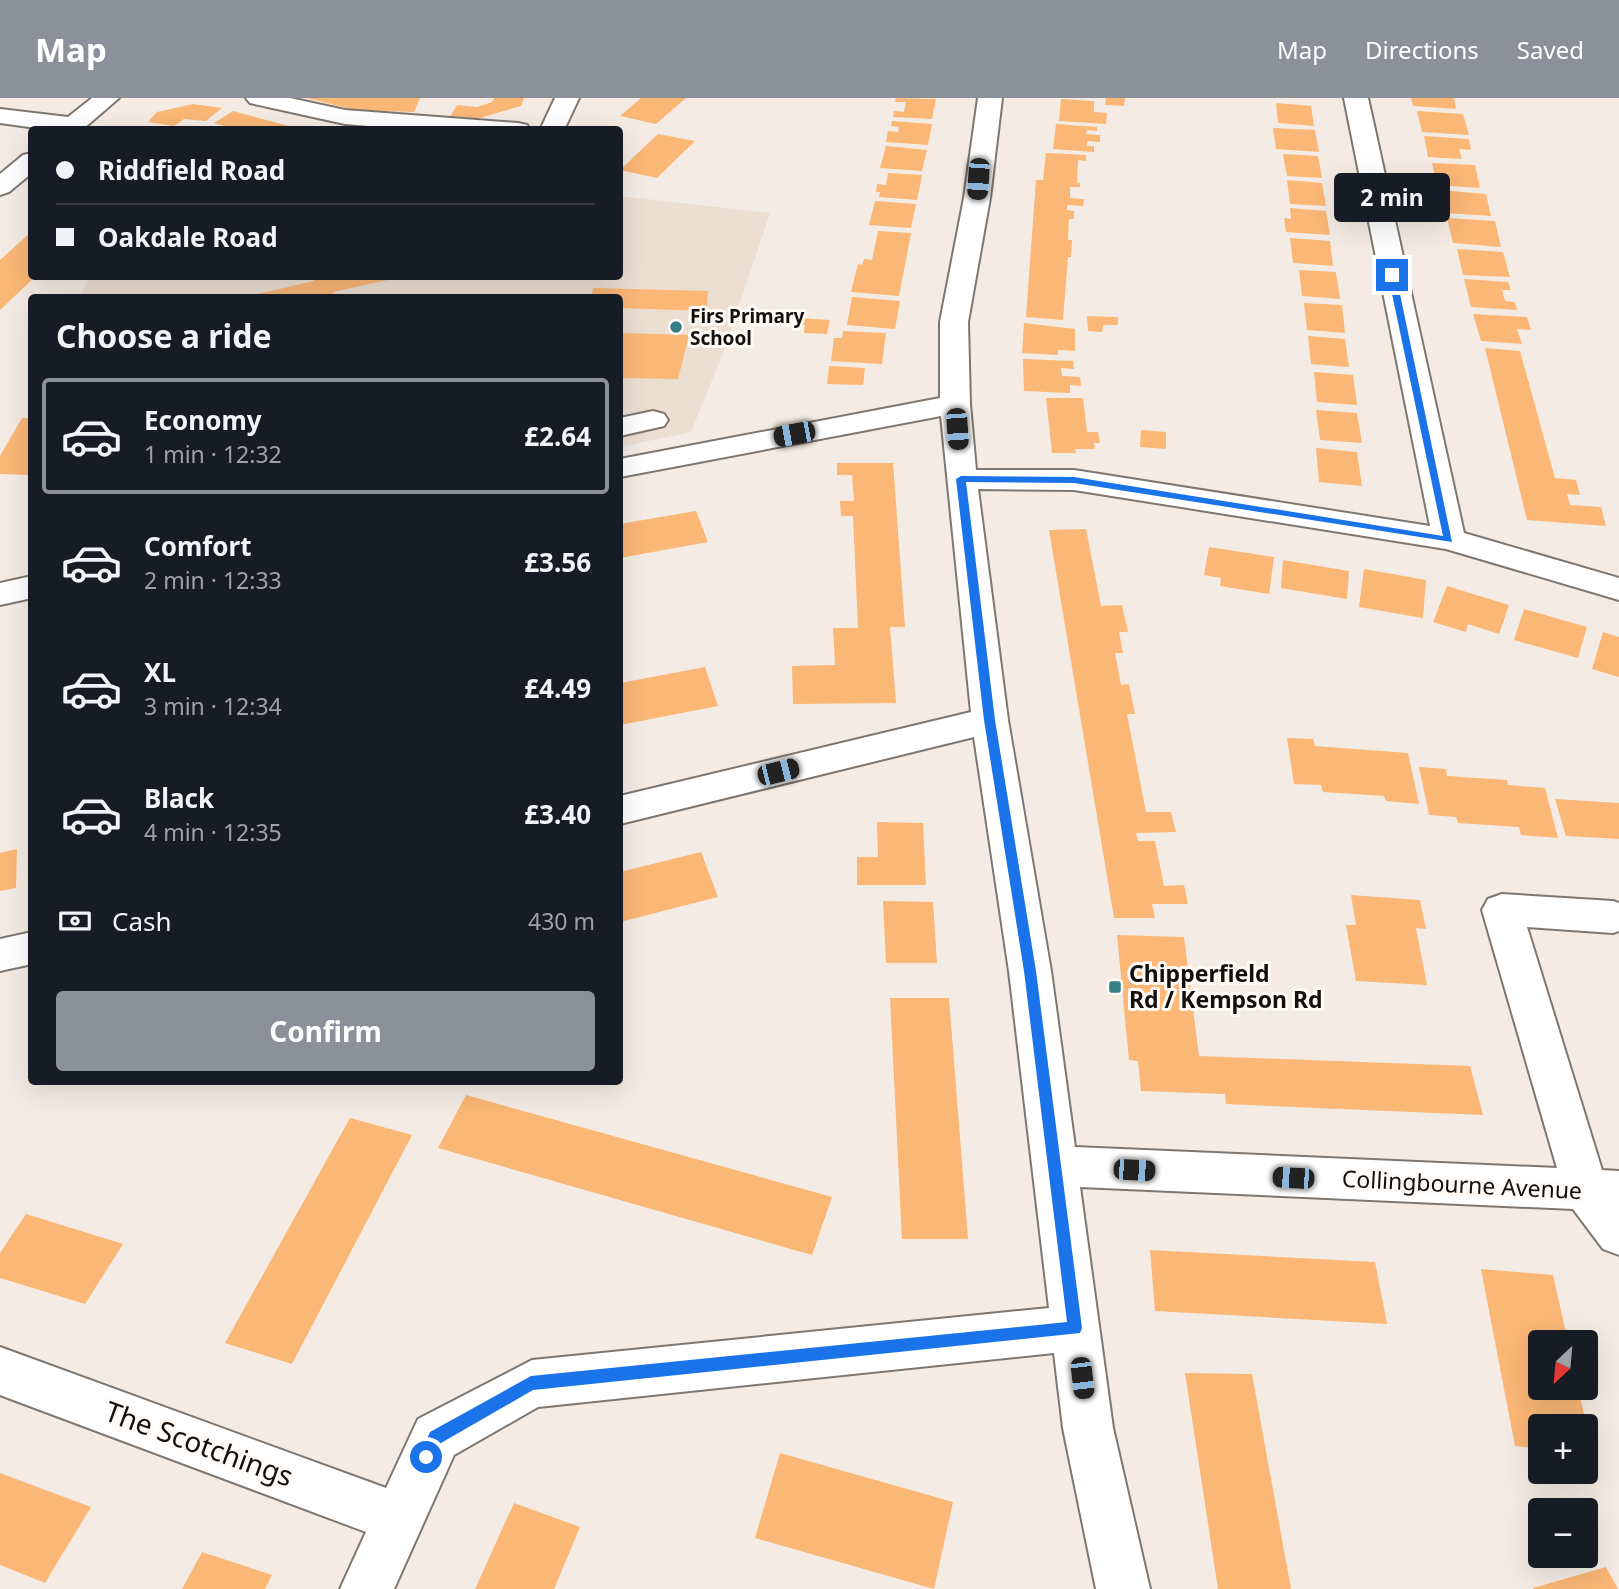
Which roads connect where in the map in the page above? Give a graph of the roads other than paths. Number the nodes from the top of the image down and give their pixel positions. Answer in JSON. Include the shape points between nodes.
{"nodes":[{"id":1,"x":107,"y":98,"type":"edge"},
{"id":2,"x":258,"y":98,"type":"edge"},
{"id":3,"x":567,"y":98,"type":"edge"},
{"id":4,"x":990,"y":98,"type":"edge"},
{"id":5,"x":1356,"y":98,"type":"edge"},
{"id":6,"x":0,"y":116,"type":"edge"},
{"id":7,"x":64,"y":126,"type":"edge"},
{"id":8,"x":71,"y":126,"type":"edge"},
{"id":9,"x":464,"y":126,"type":"edge"},
{"id":10,"x":554,"y":126,"type":"edge"},
{"id":11,"x":28,"y":163,"type":"edge"},
{"id":12,"x":0,"y":187,"type":"edge"},
{"id":13,"x":955,"y":404,"type":"junction"},
{"id":14,"x":653,"y":420,"type":"dead end"},
{"id":15,"x":623,"y":426,"type":"edge"},
{"id":16,"x":623,"y":467,"type":"edge"},
{"id":17,"x":961,"y":479,"type":"junction"},
{"id":18,"x":1449,"y":540,"type":"junction"},
{"id":19,"x":28,"y":588,"type":"edge"},
{"id":20,"x":1619,"y":589,"type":"edge"},
{"id":21,"x":0,"y":594,"type":"edge"},
{"id":22,"x":990,"y":720,"type":"junction"},
{"id":23,"x":623,"y":809,"type":"edge"},
{"id":24,"x":1613,"y":917,"type":"dead end"},
{"id":25,"x":28,"y":949,"type":"edge"},
{"id":26,"x":0,"y":955,"type":"edge"},
{"id":27,"x":1054,"y":1166,"type":"junction"},
{"id":28,"x":1602,"y":1191,"type":"edge"},
{"id":29,"x":1619,"y":1234,"type":"edge"},
{"id":30,"x":1075,"y":1328,"type":"junction"},
{"id":31,"x":0,"y":1371,"type":"edge"},
{"id":32,"x":398,"y":1518,"type":"junction"},
{"id":33,"x":367,"y":1589,"type":"edge"},
{"id":34,"x":1124,"y":1589,"type":"edge"}],
"edges":[{"from":1,"to":8,"type":"street"},
{"from":2,"to":9,"type":"street","via":[[345,117]]},
{"from":3,"to":10,"type":"street"},
{"from":4,"to":13,"type":"street","via":[[954,321]]},
{"from":5,"to":18,"type":"street"},
{"from":6,"to":7,"type":"street"},
{"from":11,"to":12,"type":"street"},
{"from":13,"to":16,"type":"street"},
{"from":13,"to":17,"type":"street"},
{"from":14,"to":15,"type":"street"},
{"from":17,"to":18,"type":"street","via":[[1074,480]]},
{"from":17,"to":22,"type":"street"},
{"from":18,"to":20,"type":"street"},
{"from":19,"to":21,"type":"street"},
{"from":22,"to":23,"type":"street"},
{"from":22,"to":27,"type":"street","via":[[1030,971]]},
{"from":24,"to":28,"type":"street","via":[[1502,910]]},
{"from":25,"to":26,"type":"street"},
{"from":27,"to":28,"type":"street","name":"Collingbourne Avenue"},
{"from":27,"to":30,"type":"street"},
{"from":28,"to":29,"type":"street"},
{"from":30,"to":32,"type":"street","via":[[531,1384],[436,1437]]},
{"from":30,"to":34,"type":"street","via":[[1088,1428]]},
{"from":31,"to":32,"type":"street","name":"The Scotchings"},
{"from":32,"to":33,"type":"street"}]}
